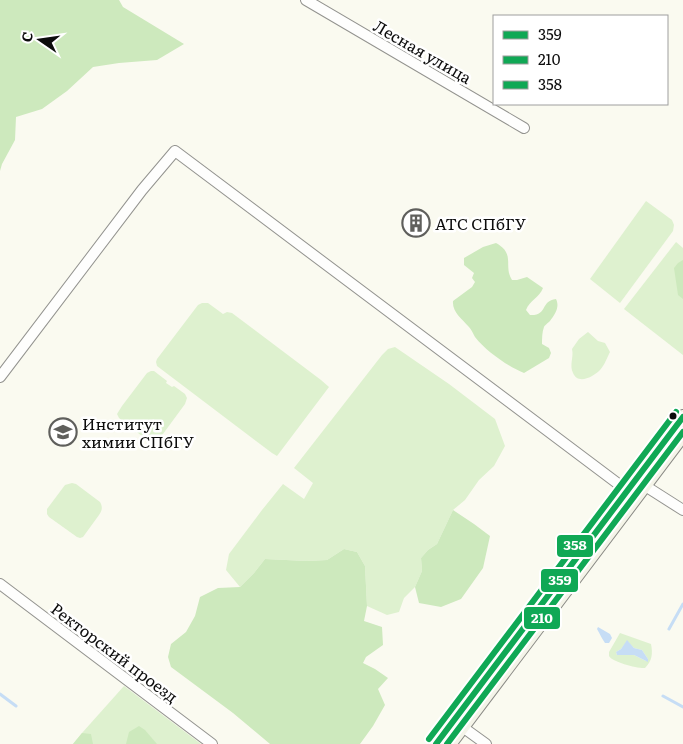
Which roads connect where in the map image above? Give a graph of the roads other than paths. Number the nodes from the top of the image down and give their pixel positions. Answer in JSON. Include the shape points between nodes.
{"nodes":[{"id":1,"x":306,"y":0,"type":"edge"},
{"id":2,"x":524,"y":128,"type":"dead end"},
{"id":3,"x":0,"y":377,"type":"edge"},
{"id":4,"x":683,"y":417,"type":"edge"},
{"id":5,"x":683,"y":434,"type":"edge"},
{"id":6,"x":636,"y":488,"type":"junction"},
{"id":7,"x":683,"y":510,"type":"edge"},
{"id":8,"x":0,"y":584,"type":"edge"},
{"id":9,"x":458,"y":724,"type":"junction"},
{"id":10,"x":212,"y":744,"type":"edge"},
{"id":11,"x":436,"y":744,"type":"edge"},
{"id":12,"x":450,"y":744,"type":"edge"},
{"id":13,"x":486,"y":744,"type":"edge"}],
"edges":[{"from":1,"to":2,"type":"street","name":"Лесная улица"},
{"from":3,"to":6,"type":"street","via":[[175,151]]},
{"from":4,"to":6,"type":"street"},
{"from":5,"to":6,"type":"street"},
{"from":6,"to":7,"type":"street"},
{"from":6,"to":9,"type":"street"},
{"from":8,"to":10,"type":"street","name":"Ректорский проезд"},
{"from":9,"to":11,"type":"street"},
{"from":9,"to":12,"type":"street"},
{"from":9,"to":13,"type":"street"}]}
